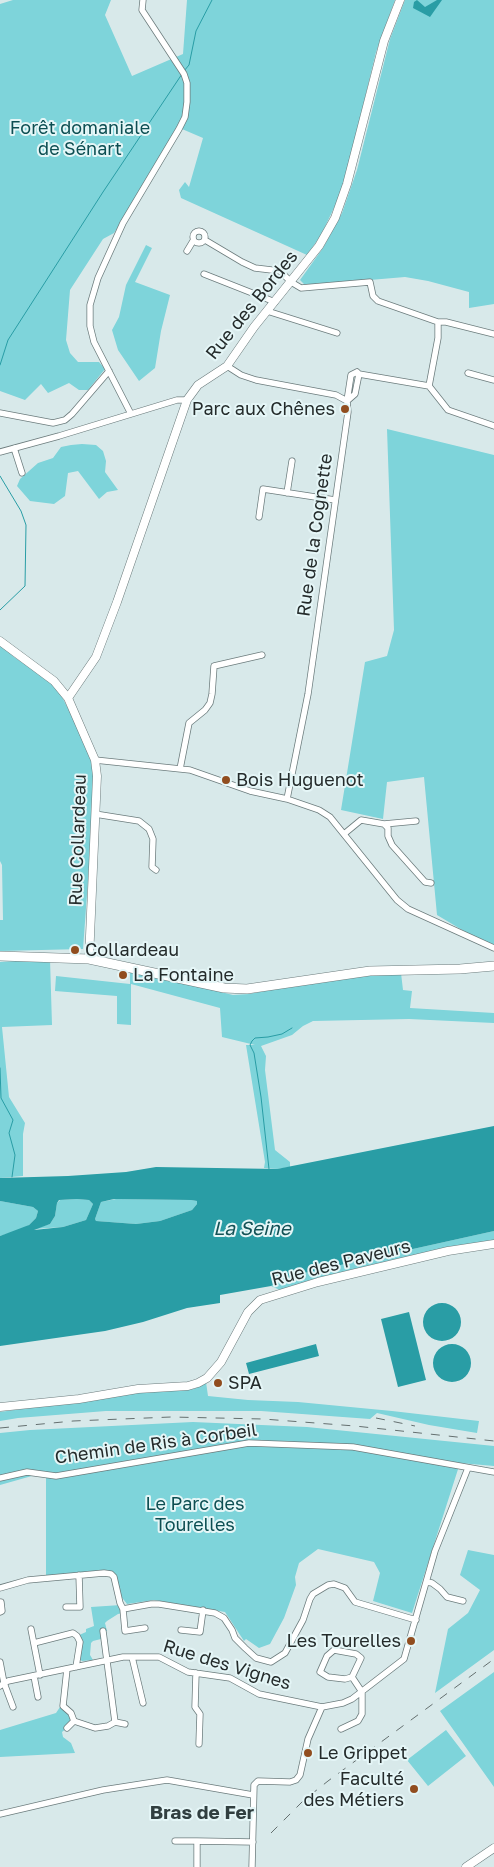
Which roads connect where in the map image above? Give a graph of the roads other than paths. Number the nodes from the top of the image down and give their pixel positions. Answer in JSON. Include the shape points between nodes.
{"nodes":[{"id":1,"x":143,"y":0,"type":"edge"},
{"id":2,"x":400,"y":0,"type":"edge"},
{"id":3,"x":205,"y":240,"type":"junction"},
{"id":4,"x":193,"y":241,"type":"junction"},
{"id":5,"x":187,"y":252,"type":"dead end"},
{"id":6,"x":204,"y":274,"type":"dead end"},
{"id":7,"x":291,"y":282,"type":"junction"},
{"id":8,"x":275,"y":302,"type":"junction"},
{"id":9,"x":268,"y":311,"type":"junction"},
{"id":10,"x":438,"y":322,"type":"junction"},
{"id":11,"x":337,"y":333,"type":"dead end"},
{"id":12,"x":494,"y":334,"type":"edge"},
{"id":13,"x":226,"y":366,"type":"junction"},
{"id":14,"x":109,"y":371,"type":"junction"},
{"id":15,"x":468,"y":373,"type":"dead end"},
{"id":16,"x":494,"y":380,"type":"edge"},
{"id":17,"x":429,"y":386,"type":"junction"},
{"id":18,"x":187,"y":400,"type":"junction"},
{"id":19,"x":347,"y":400,"type":"junction"},
{"id":20,"x":0,"y":413,"type":"edge"},
{"id":21,"x":131,"y":414,"type":"junction"},
{"id":22,"x":494,"y":426,"type":"edge"},
{"id":23,"x":14,"y":448,"type":"junction"},
{"id":24,"x":0,"y":452,"type":"edge"},
{"id":25,"x":292,"y":462,"type":"dead end"},
{"id":26,"x":22,"y":473,"type":"dead end"},
{"id":27,"x":287,"y":493,"type":"junction"},
{"id":28,"x":335,"y":500,"type":"junction"},
{"id":29,"x":259,"y":517,"type":"dead end"},
{"id":30,"x":0,"y":640,"type":"edge"},
{"id":31,"x":262,"y":656,"type":"dead end"},
{"id":32,"x":68,"y":698,"type":"junction"},
{"id":33,"x":95,"y":760,"type":"junction"},
{"id":34,"x":180,"y":769,"type":"junction"},
{"id":35,"x":287,"y":800,"type":"junction"},
{"id":36,"x":95,"y":814,"type":"junction"},
{"id":37,"x":416,"y":821,"type":"dead end"},
{"id":38,"x":384,"y":824,"type":"junction"},
{"id":39,"x":344,"y":834,"type":"junction"},
{"id":40,"x":156,"y":870,"type":"dead end"},
{"id":41,"x":431,"y":883,"type":"dead end"},
{"id":42,"x":494,"y":948,"type":"edge"},
{"id":43,"x":0,"y":956,"type":"edge"},
{"id":44,"x":89,"y":959,"type":"junction"},
{"id":45,"x":494,"y":966,"type":"edge"},
{"id":46,"x":494,"y":1244,"type":"edge"},
{"id":47,"x":0,"y":1407,"type":"edge"},
{"id":48,"x":468,"y":1468,"type":"junction"},
{"id":49,"x":494,"y":1472,"type":"edge"},
{"id":50,"x":0,"y":1478,"type":"edge"},
{"id":51,"x":79,"y":1575,"type":"junction"},
{"id":52,"x":427,"y":1582,"type":"junction"},
{"id":53,"x":0,"y":1588,"type":"edge"},
{"id":54,"x":463,"y":1601,"type":"dead end"},
{"id":55,"x":0,"y":1602,"type":"edge"},
{"id":56,"x":66,"y":1607,"type":"dead end"},
{"id":57,"x":123,"y":1610,"type":"junction"},
{"id":58,"x":202,"y":1610,"type":"junction"},
{"id":59,"x":0,"y":1612,"type":"edge"},
{"id":60,"x":416,"y":1620,"type":"junction"},
{"id":61,"x":145,"y":1628,"type":"dead end"},
{"id":62,"x":31,"y":1629,"type":"dead end"},
{"id":63,"x":181,"y":1630,"type":"dead end"},
{"id":64,"x":103,"y":1631,"type":"dead end"},
{"id":65,"x":34,"y":1643,"type":"junction"},
{"id":66,"x":132,"y":1657,"type":"junction"},
{"id":67,"x":108,"y":1660,"type":"junction"},
{"id":68,"x":0,"y":1662,"type":"edge"},
{"id":69,"x":76,"y":1666,"type":"junction"},
{"id":70,"x":66,"y":1669,"type":"junction"},
{"id":71,"x":196,"y":1674,"type":"junction"},
{"id":72,"x":37,"y":1675,"type":"junction"},
{"id":73,"x":352,"y":1677,"type":"junction"},
{"id":74,"x":2,"y":1684,"type":"edge"},
{"id":75,"x":362,"y":1692,"type":"junction"},
{"id":76,"x":38,"y":1697,"type":"dead end"},
{"id":77,"x":143,"y":1703,"type":"dead end"},
{"id":78,"x":13,"y":1707,"type":"dead end"},
{"id":79,"x":322,"y":1708,"type":"junction"},
{"id":80,"x":74,"y":1721,"type":"junction"},
{"id":81,"x":115,"y":1722,"type":"junction"},
{"id":82,"x":125,"y":1724,"type":"dead end"},
{"id":83,"x":67,"y":1728,"type":"dead end"},
{"id":84,"x":341,"y":1729,"type":"dead end"},
{"id":85,"x":199,"y":1744,"type":"dead end"},
{"id":86,"x":252,"y":1795,"type":"junction"},
{"id":87,"x":0,"y":1814,"type":"edge"},
{"id":88,"x":175,"y":1841,"type":"dead end"},
{"id":89,"x":197,"y":1841,"type":"junction"},
{"id":90,"x":253,"y":1842,"type":"junction"},
{"id":91,"x":494,"y":1848,"type":"edge"},
{"id":92,"x":197,"y":1867,"type":"edge"},
{"id":93,"x":252,"y":1867,"type":"edge"},
{"id":94,"x":466,"y":1867,"type":"edge"}],
"edges":[{"from":1,"to":14,"type":"street","via":[[142,10],[183,73],[187,83],[187,102],[185,117],[123,223],[98,278],[90,305],[94,342]]},
{"from":2,"to":7,"type":"street","name":"Rue des Bordes","via":[[384,41],[342,202],[319,246]]},
{"from":3,"to":4,"type":"street","via":[[199,244]]},
{"from":3,"to":4,"type":"street","via":[[205,234],[199,231],[193,234]]},
{"from":3,"to":7,"type":"street","via":[[255,268],[280,272]]},
{"from":4,"to":5,"type":"street"},
{"from":6,"to":8,"type":"street"},
{"from":7,"to":8,"type":"street","name":"Rue des Bordes"},
{"from":7,"to":10,"type":"street","via":[[301,288],[370,282],[373,296],[378,301]]},
{"from":8,"to":9,"type":"street","name":"Rue des Bordes"},
{"from":9,"to":11,"type":"street"},
{"from":9,"to":13,"type":"street","name":"Rue des Bordes"},
{"from":10,"to":12,"type":"street"},
{"from":10,"to":17,"type":"street"},
{"from":13,"to":18,"type":"street","name":"Rue des Bordes","via":[[198,384]]},
{"from":13,"to":19,"type":"street","via":[[256,380],[336,395]]},
{"from":14,"to":20,"type":"street","via":[[65,420],[53,423]]},
{"from":14,"to":21,"type":"street"},
{"from":15,"to":16,"type":"street"},
{"from":17,"to":19,"type":"street","via":[[359,374],[354,394]]},
{"from":17,"to":22,"type":"street","via":[[448,410]]},
{"from":18,"to":21,"type":"street"},
{"from":18,"to":32,"type":"street","name":"Rue des Bordes","via":[[96,657]]},
{"from":19,"to":28,"type":"street","name":"Rue de la Cognette"},
{"from":21,"to":23,"type":"street"},
{"from":23,"to":24,"type":"street"},
{"from":23,"to":26,"type":"street"},
{"from":25,"to":27,"type":"street"},
{"from":27,"to":28,"type":"street"},
{"from":27,"to":29,"type":"street","via":[[263,489]]},
{"from":28,"to":35,"type":"street","name":"Rue de la Cognette","via":[[308,694]]},
{"from":30,"to":32,"type":"street","name":"Rue Collardeau","via":[[54,680]]},
{"from":31,"to":34,"type":"street","via":[[214,666],[210,703],[189,723]]},
{"from":32,"to":33,"type":"street","name":"Rue Collardeau"},
{"from":33,"to":34,"type":"street"},
{"from":33,"to":36,"type":"street","name":"Rue Collardeau"},
{"from":34,"to":35,"type":"street"},
{"from":35,"to":39,"type":"street","via":[[319,810],[330,817]]},
{"from":36,"to":40,"type":"street","via":[[139,821],[149,829],[153,839],[152,867]]},
{"from":36,"to":44,"type":"street","name":"Rue Collardeau"},
{"from":37,"to":38,"type":"street"},
{"from":38,"to":39,"type":"street","via":[[361,820]]},
{"from":38,"to":41,"type":"street","via":[[392,845],[425,882]]},
{"from":39,"to":42,"type":"street","via":[[397,900],[408,909]]},
{"from":43,"to":44,"type":"main road"},
{"from":44,"to":45,"type":"main road","via":[[224,988],[247,989],[370,971]]},
{"from":46,"to":47,"type":"street","name":"Rue des Paveurs","via":[[448,1251],[318,1282],[260,1300],[248,1312],[221,1362],[198,1383],[138,1389],[79,1400]]},
{"from":48,"to":49,"type":"street","name":"Chemin de Ris à Corbeil"},
{"from":48,"to":50,"type":"street","name":"Chemin de Ris à Corbeil","via":[[353,1447],[249,1443],[56,1476],[27,1472]]},
{"from":48,"to":52,"type":"street"},
{"from":51,"to":53,"type":"street","via":[[28,1580]]},
{"from":51,"to":56,"type":"street","via":[[80,1607]]},
{"from":51,"to":57,"type":"street","via":[[111,1574]]},
{"from":52,"to":54,"type":"street","via":[[447,1597]]},
{"from":52,"to":60,"type":"street"},
{"from":55,"to":59,"type":"street"},
{"from":57,"to":58,"type":"street","via":[[151,1604]]},
{"from":57,"to":61,"type":"street","via":[[125,1631]]},
{"from":58,"to":60,"type":"street","via":[[224,1618],[245,1648],[256,1658],[272,1662],[285,1652],[303,1620],[310,1598],[328,1584],[345,1588],[355,1602]]},
{"from":58,"to":63,"type":"street","via":[[200,1632]]},
{"from":60,"to":75,"type":"street","via":[[404,1659]]},
{"from":62,"to":65,"type":"street"},
{"from":64,"to":67,"type":"street"},
{"from":65,"to":69,"type":"street","via":[[73,1633],[80,1642]]},
{"from":65,"to":72,"type":"street"},
{"from":66,"to":67,"type":"street","name":"Rue des Vignes"},
{"from":66,"to":71,"type":"street","name":"Rue des Vignes","via":[[159,1657]]},
{"from":66,"to":77,"type":"street"},
{"from":67,"to":69,"type":"street","name":"Rue des Vignes"},
{"from":67,"to":81,"type":"street"},
{"from":68,"to":74,"type":"street"},
{"from":69,"to":70,"type":"street","name":"Rue des Vignes"},
{"from":70,"to":72,"type":"street","name":"Rue des Vignes"},
{"from":70,"to":80,"type":"street","via":[[62,1706],[71,1713]]},
{"from":71,"to":79,"type":"street","name":"Rue des Vignes","via":[[230,1678],[259,1694]]},
{"from":71,"to":85,"type":"street"},
{"from":72,"to":74,"type":"street","name":"Rue des Vignes"},
{"from":72,"to":76,"type":"street"},
{"from":73,"to":73,"type":"street","via":[[361,1658],[334,1650],[327,1656],[320,1672],[345,1680]]},
{"from":73,"to":75,"type":"street"},
{"from":74,"to":78,"type":"street"},
{"from":75,"to":79,"type":"street","via":[[342,1703]]},
{"from":75,"to":84,"type":"street","via":[[362,1714],[358,1721]]},
{"from":79,"to":86,"type":"street","via":[[308,1739],[296,1780],[258,1781]]},
{"from":80,"to":81,"type":"street","via":[[95,1728]]},
{"from":80,"to":83,"type":"street"},
{"from":81,"to":82,"type":"street"},
{"from":86,"to":87,"type":"street","via":[[166,1780],[103,1790]]},
{"from":86,"to":90,"type":"street"},
{"from":88,"to":89,"type":"street"},
{"from":89,"to":90,"type":"street"},
{"from":89,"to":92,"type":"street"},
{"from":90,"to":93,"type":"street"},
{"from":91,"to":94,"type":"street"}]}
